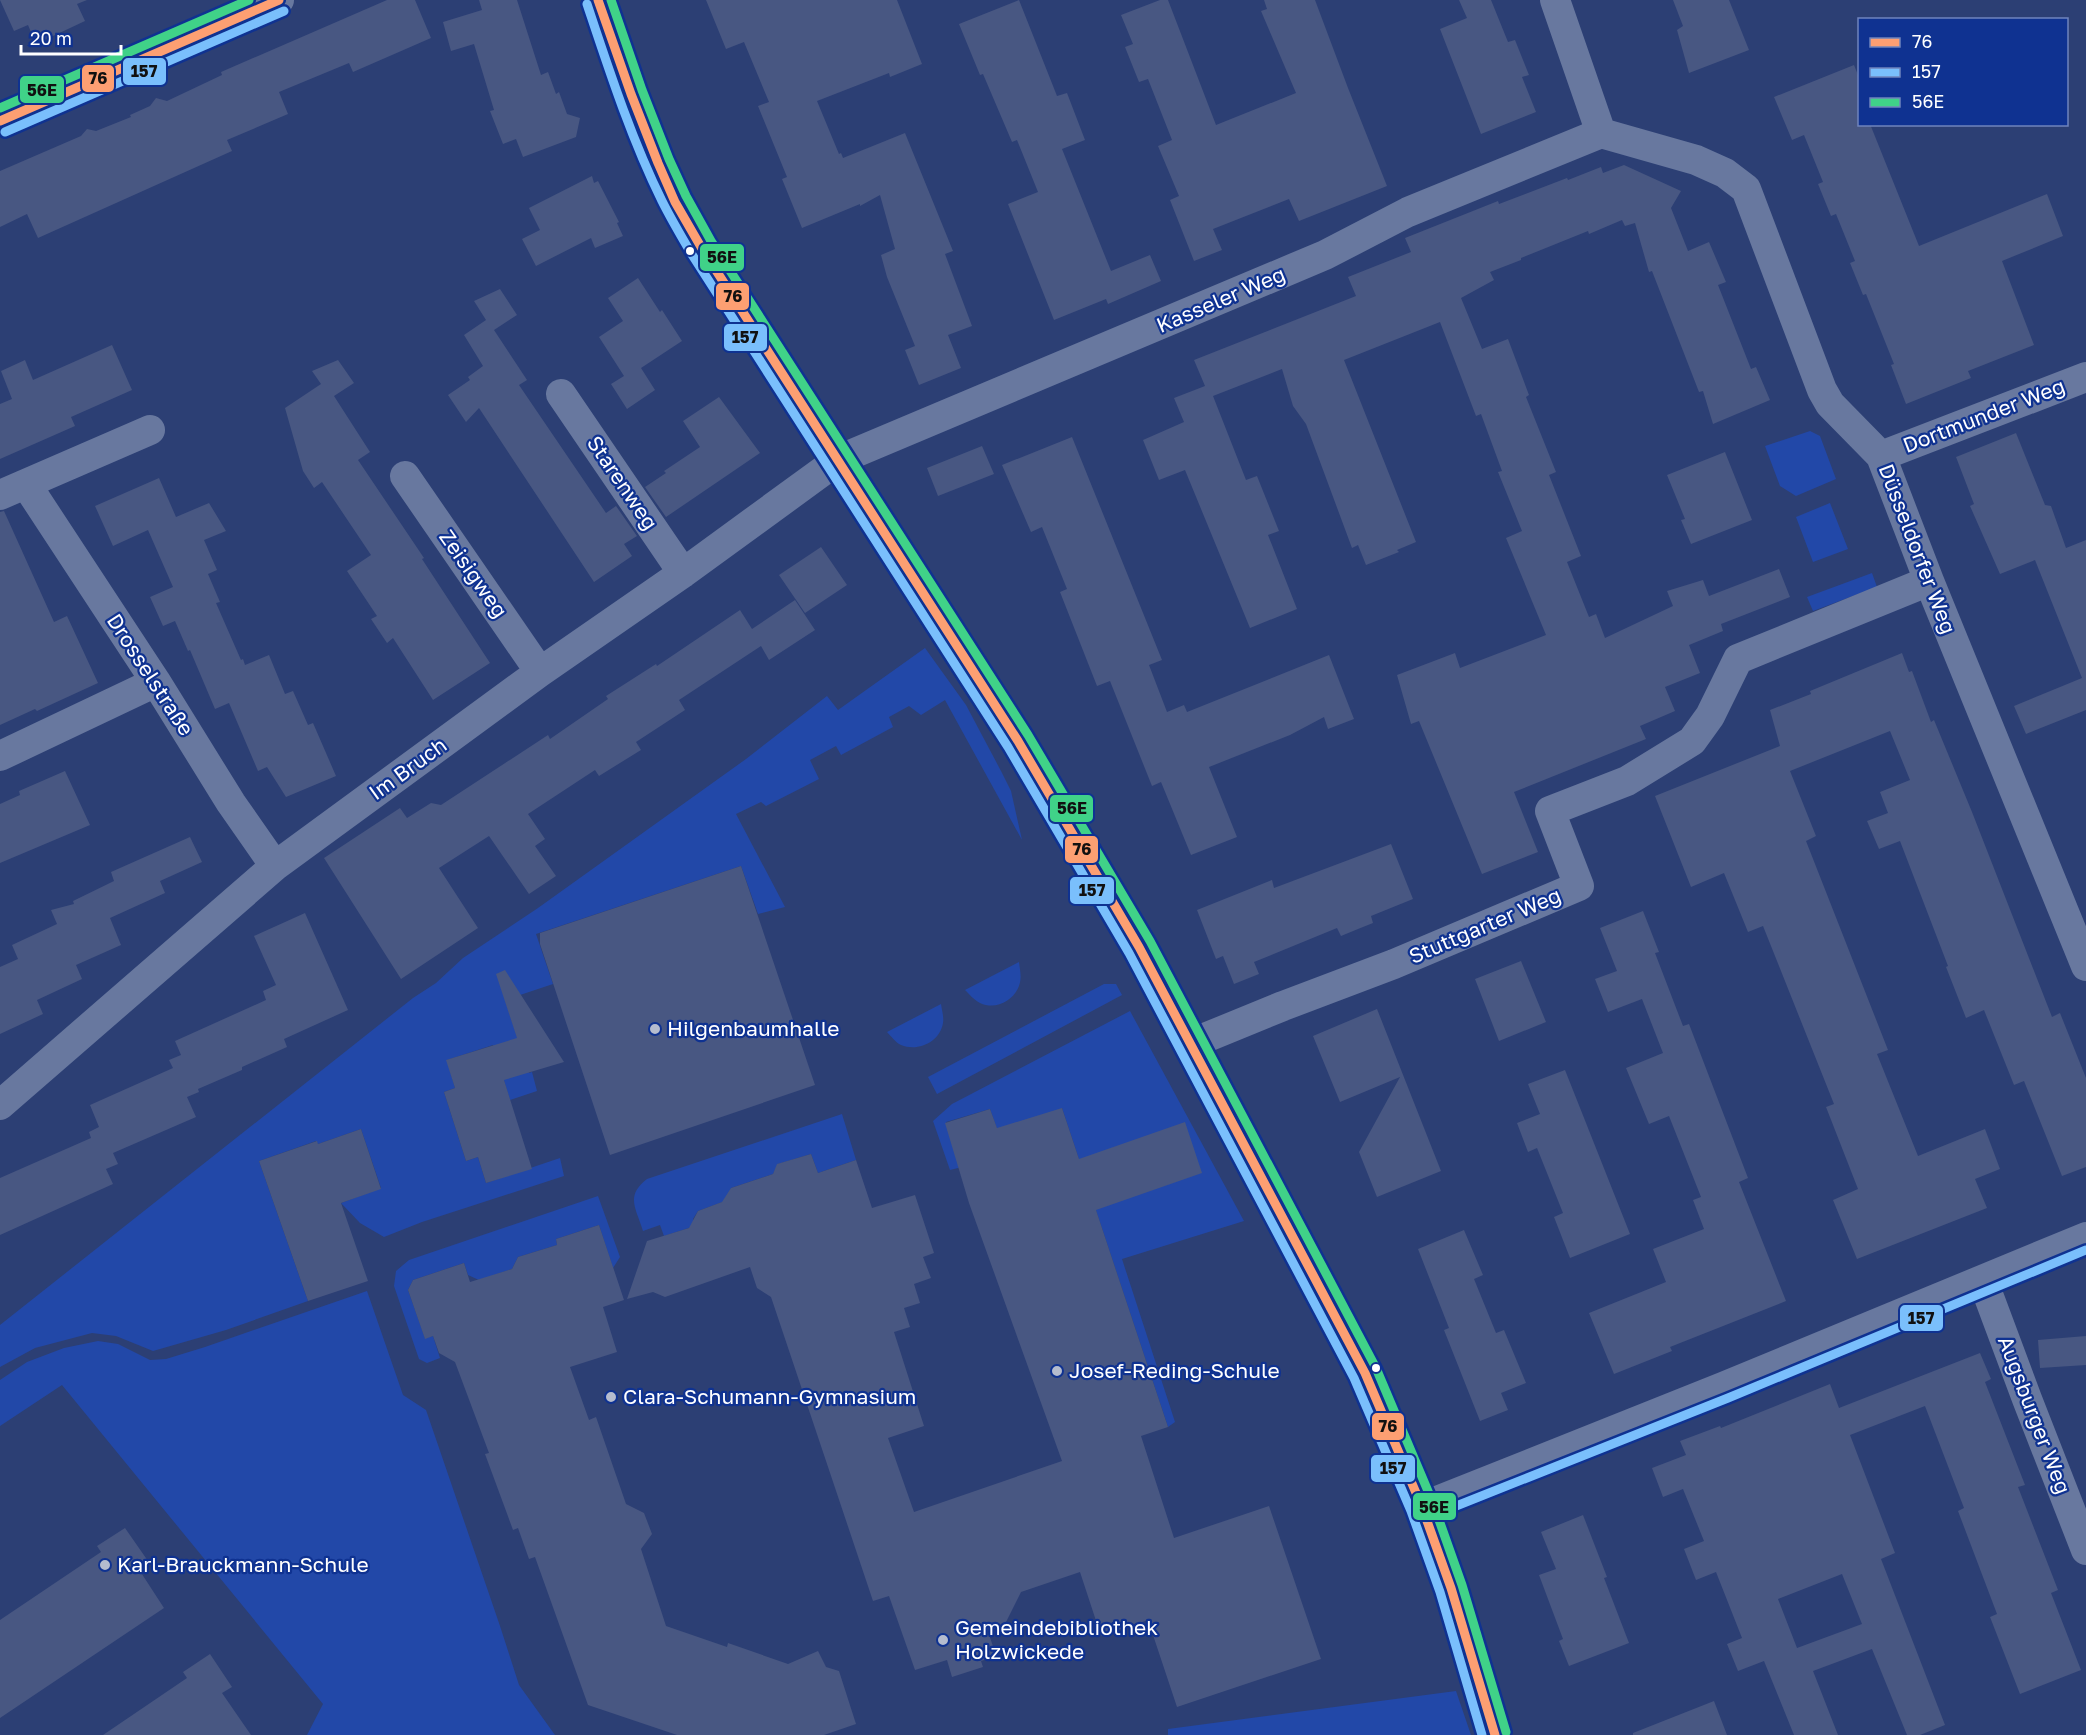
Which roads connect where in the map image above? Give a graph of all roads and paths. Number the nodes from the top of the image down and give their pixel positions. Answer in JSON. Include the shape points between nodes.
{"nodes":[{"id":1,"x":279,"y":0,"type":"edge"},
{"id":2,"x":598,"y":0,"type":"edge"},
{"id":3,"x":1555,"y":0,"type":"edge"},
{"id":4,"x":0,"y":121,"type":"edge"},
{"id":5,"x":1601,"y":133,"type":"junction"},
{"id":6,"x":2086,"y":377,"type":"edge"},
{"id":7,"x":561,"y":394,"type":"dead end"},
{"id":8,"x":150,"y":430,"type":"dead end"},
{"id":9,"x":1881,"y":456,"type":"junction"},
{"id":10,"x":838,"y":460,"type":"junction"},
{"id":11,"x":405,"y":476,"type":"dead end"},
{"id":12,"x":13,"y":490,"type":"edge"},
{"id":13,"x":683,"y":573,"type":"junction"},
{"id":14,"x":1929,"y":581,"type":"junction"},
{"id":15,"x":540,"y":672,"type":"junction"},
{"id":16,"x":156,"y":682,"type":"junction"},
{"id":17,"x":0,"y":756,"type":"edge"},
{"id":18,"x":276,"y":866,"type":"junction"},
{"id":19,"x":2086,"y":966,"type":"edge"},
{"id":20,"x":1190,"y":1044,"type":"junction"},
{"id":21,"x":0,"y":1105,"type":"edge"},
{"id":22,"x":2086,"y":1237,"type":"edge"},
{"id":23,"x":1983,"y":1281,"type":"junction"},
{"id":24,"x":1422,"y":1507,"type":"junction"},
{"id":25,"x":2086,"y":1550,"type":"edge"},
{"id":26,"x":1496,"y":1735,"type":"edge"}],
"edges":[{"from":1,"to":4,"type":"street"},
{"from":2,"to":10,"type":"street","via":[[669,189],[713,267]]},
{"from":3,"to":5,"type":"street"},
{"from":5,"to":9,"type":"street","name":"Düsseldorfer Weg","via":[[1696,160],[1725,173],[1746,189],[1822,390],[1830,404]]},
{"from":5,"to":10,"type":"street","name":"Kasseler Weg","via":[[1408,212],[1325,255]]},
{"from":6,"to":9,"type":"street","name":"Dortmunder Weg"},
{"from":7,"to":13,"type":"street","name":"Starenweg"},
{"from":8,"to":12,"type":"street"},
{"from":9,"to":14,"type":"street","name":"Düsseldorfer Weg"},
{"from":10,"to":13,"type":"street","name":"Im Bruch"},
{"from":10,"to":20,"type":"street","via":[[1018,741],[1139,947]]},
{"from":11,"to":15,"type":"street","name":"Zeisigweg"},
{"from":12,"to":16,"type":"street","name":"Drosselstraße"},
{"from":13,"to":15,"type":"street","name":"Im Bruch"},
{"from":14,"to":19,"type":"street","name":"Düsseldorfer Weg"},
{"from":14,"to":20,"type":"street","name":"Stuttgarter Weg","via":[[1738,659],[1710,716],[1692,741],[1627,781],[1550,811],[1579,886]]},
{"from":15,"to":18,"type":"street","name":"Im Bruch"},
{"from":16,"to":17,"type":"street"},
{"from":16,"to":18,"type":"street","name":"Drosselstraße","via":[[231,803]]},
{"from":18,"to":21,"type":"street","name":"Im Bruch"},
{"from":20,"to":24,"type":"street","via":[[1365,1372]]},
{"from":22,"to":23,"type":"street"},
{"from":23,"to":24,"type":"street"},
{"from":23,"to":25,"type":"street","name":"Augsburger Weg"},
{"from":24,"to":26,"type":"street"}]}
